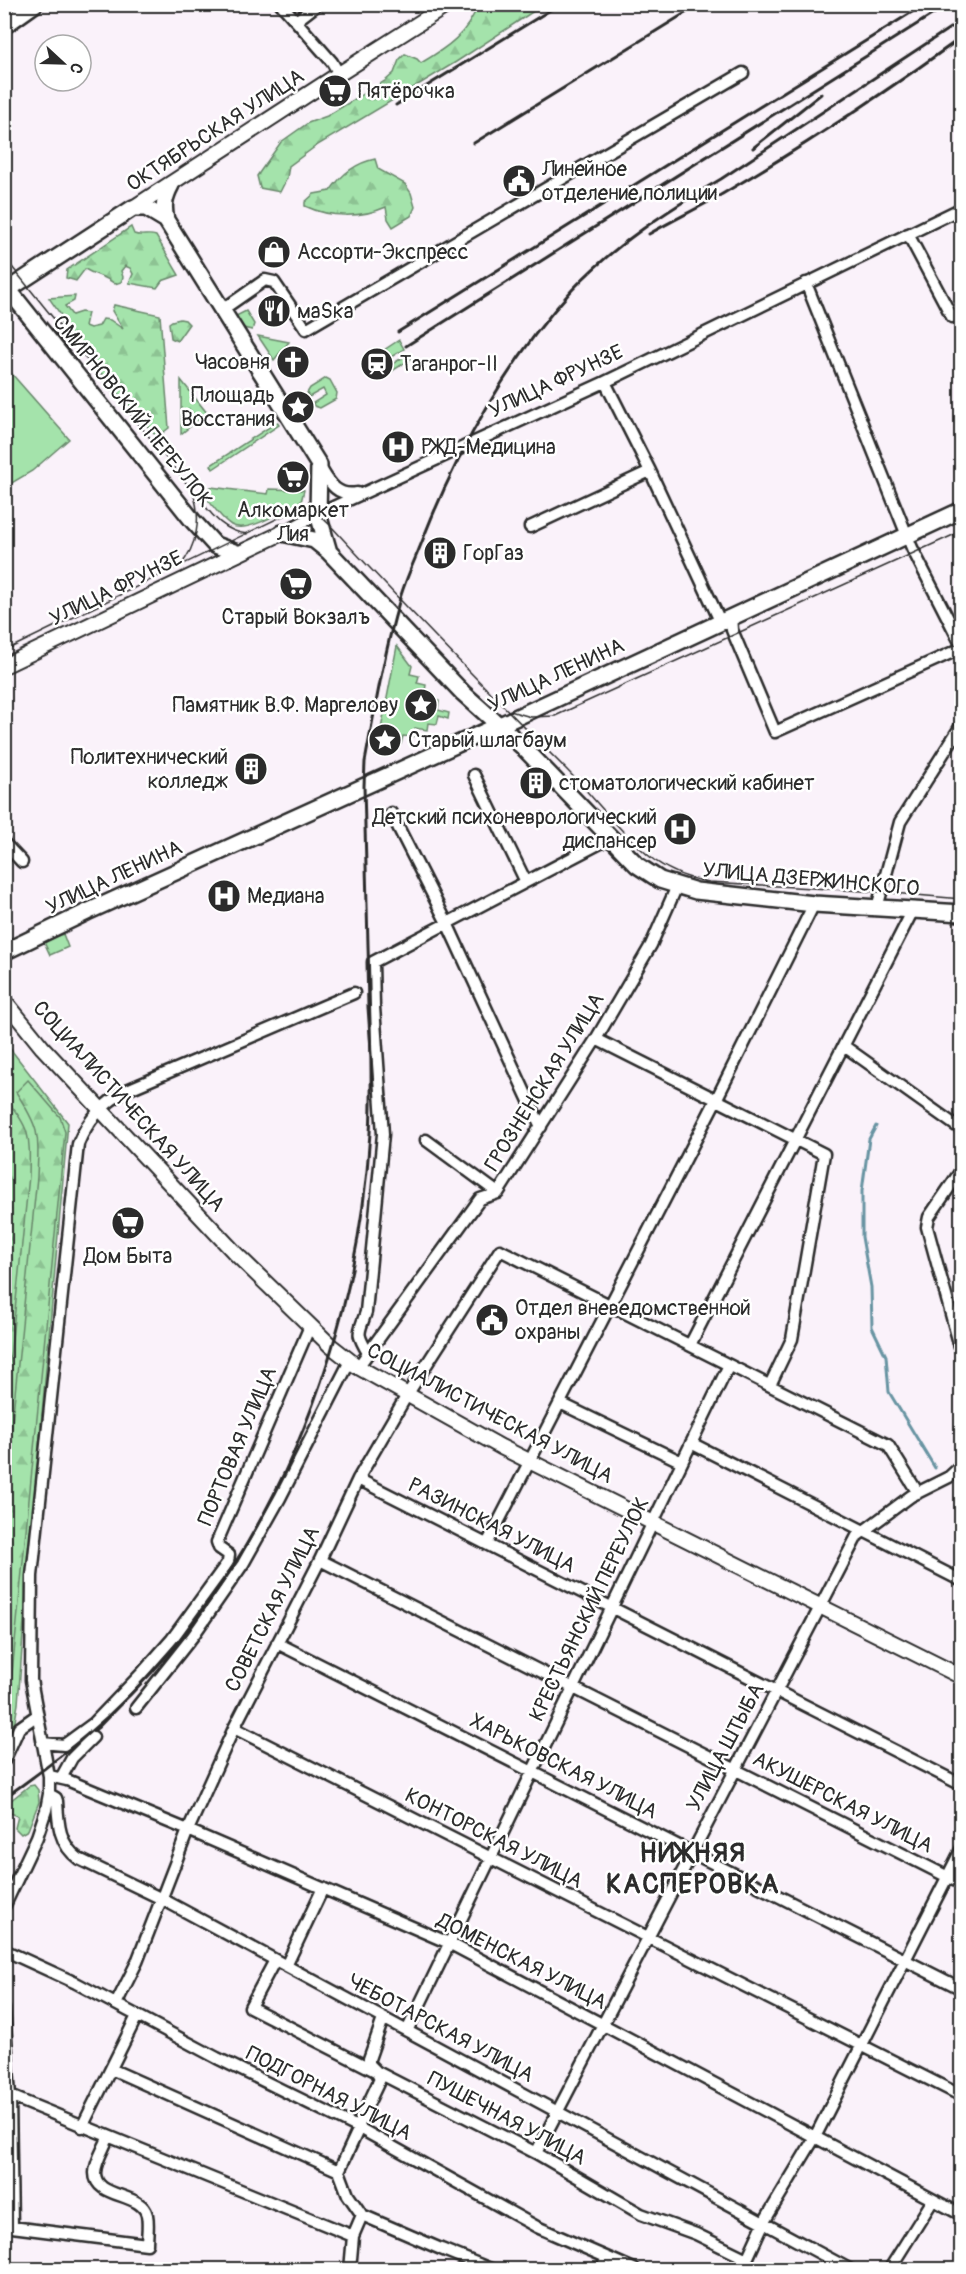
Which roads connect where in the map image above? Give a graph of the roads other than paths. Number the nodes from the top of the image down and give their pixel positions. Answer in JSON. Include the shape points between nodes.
{"nodes":[{"id":1,"x":35,"y":4,"type":"edge"},
{"id":2,"x":281,"y":4,"type":"edge"},
{"id":3,"x":318,"y":4,"type":"edge"},
{"id":4,"x":449,"y":4,"type":"edge"},
{"id":5,"x":296,"y":21,"type":"junction"},
{"id":6,"x":4,"y":26,"type":"edge"},
{"id":7,"x":744,"y":72,"type":"dead end"},
{"id":8,"x":339,"y":74,"type":"junction"},
{"id":9,"x":171,"y":185,"type":"junction"},
{"id":10,"x":134,"y":208,"type":"junction"},
{"id":11,"x":962,"y":208,"type":"edge"},
{"id":12,"x":166,"y":220,"type":"junction"},
{"id":13,"x":909,"y":234,"type":"junction"},
{"id":14,"x":806,"y":283,"type":"junction"},
{"id":15,"x":6,"y":288,"type":"edge"},
{"id":16,"x":222,"y":310,"type":"junction"},
{"id":17,"x":962,"y":312,"type":"edge"},
{"id":18,"x":605,"y":382,"type":"junction"},
{"id":19,"x":319,"y":465,"type":"junction"},
{"id":20,"x":650,"y":471,"type":"junction"},
{"id":21,"x":372,"y":490,"type":"junction"},
{"id":22,"x":962,"y":510,"type":"edge"},
{"id":23,"x":318,"y":514,"type":"junction"},
{"id":24,"x":530,"y":527,"type":"dead end"},
{"id":25,"x":282,"y":533,"type":"junction"},
{"id":26,"x":908,"y":534,"type":"junction"},
{"id":27,"x":314,"y":540,"type":"junction"},
{"id":28,"x":329,"y":552,"type":"junction"},
{"id":29,"x":237,"y":553,"type":"junction"},
{"id":30,"x":726,"y":618,"type":"junction"},
{"id":31,"x":962,"y":647,"type":"edge"},
{"id":32,"x":4,"y":666,"type":"edge"},
{"id":33,"x":962,"y":724,"type":"edge"},
{"id":34,"x":498,"y":725,"type":"junction"},
{"id":35,"x":474,"y":775,"type":"dead end"},
{"id":36,"x":391,"y":813,"type":"dead end"},
{"id":37,"x":610,"y":838,"type":"junction"},
{"id":38,"x":4,"y":843,"type":"edge"},
{"id":39,"x":22,"y":862,"type":"dead end"},
{"id":40,"x":526,"y":882,"type":"junction"},
{"id":41,"x":676,"y":886,"type":"junction"},
{"id":42,"x":813,"y":904,"type":"junction"},
{"id":43,"x":877,"y":908,"type":"junction"},
{"id":44,"x":913,"y":910,"type":"junction"},
{"id":45,"x":962,"y":913,"type":"edge"},
{"id":46,"x":447,"y":923,"type":"junction"},
{"id":47,"x":4,"y":952,"type":"edge"},
{"id":48,"x":354,"y":993,"type":"dead end"},
{"id":49,"x":4,"y":1000,"type":"edge"},
{"id":50,"x":596,"y":1039,"type":"junction"},
{"id":51,"x":844,"y":1046,"type":"junction"},
{"id":52,"x":717,"y":1100,"type":"junction"},
{"id":53,"x":101,"y":1108,"type":"junction"},
{"id":54,"x":541,"y":1127,"type":"junction"},
{"id":55,"x":962,"y":1130,"type":"edge"},
{"id":56,"x":426,"y":1140,"type":"dead end"},
{"id":57,"x":796,"y":1140,"type":"junction"},
{"id":58,"x":962,"y":1169,"type":"edge"},
{"id":59,"x":498,"y":1193,"type":"junction"},
{"id":60,"x":610,"y":1305,"type":"junction"},
{"id":61,"x":310,"y":1326,"type":"junction"},
{"id":62,"x":958,"y":1327,"type":"edge"},
{"id":63,"x":690,"y":1345,"type":"junction"},
{"id":64,"x":368,"y":1353,"type":"junction"},
{"id":65,"x":962,"y":1354,"type":"edge"},
{"id":66,"x":354,"y":1364,"type":"junction"},
{"id":67,"x":729,"y":1365,"type":"junction"},
{"id":68,"x":770,"y":1385,"type":"junction"},
{"id":69,"x":407,"y":1395,"type":"junction"},
{"id":70,"x":560,"y":1403,"type":"junction"},
{"id":71,"x":691,"y":1443,"type":"junction"},
{"id":72,"x":530,"y":1461,"type":"junction"},
{"id":73,"x":682,"y":1462,"type":"junction"},
{"id":74,"x":962,"y":1465,"type":"edge"},
{"id":75,"x":358,"y":1479,"type":"junction"},
{"id":76,"x":918,"y":1493,"type":"junction"},
{"id":77,"x":652,"y":1523,"type":"junction"},
{"id":78,"x":864,"y":1531,"type":"junction"},
{"id":79,"x":487,"y":1545,"type":"junction"},
{"id":80,"x":320,"y":1560,"type":"junction"},
{"id":81,"x":962,"y":1581,"type":"edge"},
{"id":82,"x":611,"y":1607,"type":"junction"},
{"id":83,"x":821,"y":1608,"type":"junction"},
{"id":84,"x":277,"y":1643,"type":"junction"},
{"id":85,"x":962,"y":1677,"type":"edge"},
{"id":86,"x":573,"y":1688,"type":"junction"},
{"id":87,"x":777,"y":1691,"type":"junction"},
{"id":88,"x":136,"y":1708,"type":"dead end"},
{"id":89,"x":36,"y":1716,"type":"junction"},
{"id":90,"x":234,"y":1728,"type":"junction"},
{"id":91,"x":93,"y":1737,"type":"dead end"},
{"id":92,"x":42,"y":1743,"type":"junction"},
{"id":93,"x":4,"y":1761,"type":"edge"},
{"id":94,"x":735,"y":1770,"type":"junction"},
{"id":95,"x":532,"y":1772,"type":"junction"},
{"id":96,"x":49,"y":1776,"type":"junction"},
{"id":97,"x":61,"y":1778,"type":"junction"},
{"id":98,"x":962,"y":1785,"type":"edge"},
{"id":99,"x":49,"y":1794,"type":"junction"},
{"id":100,"x":188,"y":1830,"type":"junction"},
{"id":101,"x":962,"y":1848,"type":"edge"},
{"id":102,"x":692,"y":1853,"type":"junction"},
{"id":103,"x":490,"y":1858,"type":"junction"},
{"id":104,"x":947,"y":1876,"type":"junction"},
{"id":105,"x":962,"y":1884,"type":"edge"},
{"id":106,"x":323,"y":1888,"type":"junction"},
{"id":107,"x":162,"y":1899,"type":"junction"},
{"id":108,"x":4,"y":1906,"type":"edge"},
{"id":109,"x":647,"y":1937,"type":"junction"},
{"id":110,"x":449,"y":1943,"type":"junction"},
{"id":111,"x":4,"y":1950,"type":"edge"},
{"id":112,"x":275,"y":1960,"type":"junction"},
{"id":113,"x":906,"y":1961,"type":"junction"},
{"id":114,"x":286,"y":1966,"type":"junction"},
{"id":115,"x":962,"y":1989,"type":"edge"},
{"id":116,"x":116,"y":2004,"type":"junction"},
{"id":117,"x":4,"y":2009,"type":"edge"},
{"id":118,"x":136,"y":2016,"type":"junction"},
{"id":119,"x":383,"y":2019,"type":"junction"},
{"id":120,"x":602,"y":2024,"type":"junction"},
{"id":121,"x":406,"y":2031,"type":"junction"},
{"id":122,"x":862,"y":2046,"type":"junction"},
{"id":123,"x":111,"y":2069,"type":"junction"},
{"id":124,"x":376,"y":2071,"type":"junction"},
{"id":125,"x":10,"y":2096,"type":"junction"},
{"id":126,"x":962,"y":2096,"type":"edge"},
{"id":127,"x":556,"y":2112,"type":"junction"},
{"id":128,"x":82,"y":2127,"type":"junction"},
{"id":129,"x":359,"y":2128,"type":"junction"},
{"id":130,"x":814,"y":2137,"type":"junction"},
{"id":131,"x":108,"y":2138,"type":"junction"},
{"id":132,"x":536,"y":2153,"type":"junction"},
{"id":133,"x":339,"y":2171,"type":"junction"},
{"id":134,"x":933,"y":2200,"type":"junction"},
{"id":135,"x":362,"y":2215,"type":"junction"},
{"id":136,"x":962,"y":2215,"type":"edge"},
{"id":137,"x":764,"y":2222,"type":"junction"},
{"id":138,"x":353,"y":2236,"type":"junction"},
{"id":139,"x":607,"y":2258,"type":"junction"},
{"id":140,"x":747,"y":2259,"type":"junction"},
{"id":141,"x":350,"y":2270,"type":"edge"},
{"id":142,"x":493,"y":2270,"type":"edge"},
{"id":143,"x":601,"y":2270,"type":"edge"},
{"id":144,"x":636,"y":2270,"type":"edge"},
{"id":145,"x":742,"y":2270,"type":"edge"},
{"id":146,"x":851,"y":2270,"type":"edge"},
{"id":147,"x":889,"y":2270,"type":"edge"}],
"edges":[{"from":1,"to":6,"type":"main road"},
{"from":2,"to":5,"type":"street"},
{"from":3,"to":5,"type":"street"},
{"from":4,"to":8,"type":"street","name":"ОКТЯБРЬСКАЯ УЛИЦА"},
{"from":5,"to":8,"type":"street"},
{"from":7,"to":16,"type":"street","via":[[306,329],[277,285],[266,280]]},
{"from":8,"to":9,"type":"street","name":"ОКТЯБРЬСКАЯ УЛИЦА"},
{"from":9,"to":10,"type":"street","name":"ОКТЯБРЬСКАЯ УЛИЦА"},
{"from":9,"to":12,"type":"main road","via":[[164,198]]},
{"from":10,"to":12,"type":"main road","via":[[146,208]]},
{"from":10,"to":15,"type":"main road","name":"ОКТЯБРЬСКАЯ УЛИЦА"},
{"from":11,"to":13,"type":"street","name":"УЛИЦА ФРУНЗЕ"},
{"from":12,"to":16,"type":"main road"},
{"from":13,"to":14,"type":"street","name":"УЛИЦА ФРУНЗЕ"},
{"from":13,"to":17,"type":"street","via":[[952,317]]},
{"from":14,"to":18,"type":"street","name":"УЛИЦА ФРУНЗЕ"},
{"from":14,"to":26,"type":"street"},
{"from":15,"to":29,"type":"main road","name":"СМИРНОВСКИЙ ПЕРЕУЛОК","via":[[215,545]]},
{"from":16,"to":19,"type":"main road"},
{"from":18,"to":20,"type":"street"},
{"from":18,"to":21,"type":"street","name":"УЛИЦА ФРУНЗЕ"},
{"from":19,"to":21,"type":"street","via":[[334,488],[348,494]]},
{"from":19,"to":23,"type":"main road"},
{"from":20,"to":24,"type":"street"},
{"from":20,"to":30,"type":"street"},
{"from":21,"to":23,"type":"street","name":"УЛИЦА ФРУНЗЕ"},
{"from":22,"to":26,"type":"main road","name":"УЛИЦА ЛЕНИНА"},
{"from":23,"to":25,"type":"street","name":"УЛИЦА ФРУНЗЕ"},
{"from":23,"to":27,"type":"street"},
{"from":23,"to":28,"type":"main road","name":"УЛИЦА ДЗЕРЖИНСКОГО"},
{"from":25,"to":27,"type":"main road"},
{"from":25,"to":29,"type":"street","name":"УЛИЦА ФРУНЗЕ"},
{"from":26,"to":30,"type":"main road","name":"УЛИЦА ЛЕНИНА"},
{"from":26,"to":31,"type":"street"},
{"from":27,"to":28,"type":"main road"},
{"from":28,"to":34,"type":"main road","name":"УЛИЦА ДЗЕРЖИНСКОГО"},
{"from":29,"to":32,"type":"street","name":"УЛИЦА ФРУНЗЕ"},
{"from":30,"to":31,"type":"street","via":[[775,732]]},
{"from":30,"to":34,"type":"main road","name":"УЛИЦА ЛЕНИНА"},
{"from":33,"to":43,"type":"street","via":[[900,822]]},
{"from":34,"to":37,"type":"main road","name":"УЛИЦА ДЗЕРЖИНСКОГО"},
{"from":34,"to":47,"type":"main road","name":"УЛИЦА ЛЕНИНА"},
{"from":35,"to":40,"type":"street"},
{"from":36,"to":46,"type":"street"},
{"from":37,"to":40,"type":"street"},
{"from":37,"to":41,"type":"main road","name":"УЛИЦА ДЗЕРЖИНСКОГО","via":[[650,874]]},
{"from":38,"to":39,"type":"street"},
{"from":40,"to":46,"type":"street"},
{"from":41,"to":42,"type":"main road","name":"УЛИЦА ДЗЕРЖИНСКОГО"},
{"from":41,"to":50,"type":"street","name":"ГРОЗНЕНСКАЯ УЛИЦА","via":[[651,945]]},
{"from":42,"to":43,"type":"main road","name":"УЛИЦА ДЗЕРЖИНСКОГО"},
{"from":42,"to":52,"type":"street"},
{"from":43,"to":44,"type":"main road","name":"УЛИЦА ДЗЕРЖИНСКОГО"},
{"from":44,"to":45,"type":"main road","name":"УЛИЦА ДЗЕРЖИНСКОГО"},
{"from":44,"to":51,"type":"street"},
{"from":46,"to":54,"type":"street"},
{"from":46,"to":64,"type":"street","via":[[373,962],[383,1134],[366,1311],[358,1334]]},
{"from":48,"to":53,"type":"street","via":[[127,1090]]},
{"from":49,"to":53,"type":"street","name":"СОЦИАЛИСТИЧЕСКАЯ УЛИЦА","via":[[42,1047]]},
{"from":50,"to":52,"type":"street"},
{"from":50,"to":54,"type":"street","name":"ГРОЗНЕНСКАЯ УЛИЦА"},
{"from":51,"to":55,"type":"street"},
{"from":51,"to":57,"type":"street"},
{"from":52,"to":57,"type":"street"},
{"from":52,"to":60,"type":"street"},
{"from":53,"to":61,"type":"street","name":"СОЦИАЛИСТИЧЕСКАЯ УЛИЦА","via":[[236,1254]]},
{"from":53,"to":89,"type":"street","via":[[81,1136],[76,1157],[32,1576],[30,1652]]},
{"from":54,"to":59,"type":"street","name":"ГРОЗНЕНСКАЯ УЛИЦА"},
{"from":56,"to":59,"type":"street"},
{"from":57,"to":63,"type":"street"},
{"from":57,"to":68,"type":"street","via":[[824,1154],[792,1339]]},
{"from":58,"to":62,"type":"street","via":[[929,1217],[927,1227]]},
{"from":59,"to":64,"type":"street","name":"ГРОЗНЕНСКАЯ УЛИЦА","via":[[480,1199]]},
{"from":60,"to":63,"type":"street"},
{"from":60,"to":69,"type":"street","name":"СОВЕТСКАЯ УЛИЦА","via":[[500,1250]]},
{"from":60,"to":70,"type":"street"},
{"from":61,"to":66,"type":"street","name":"СОЦИАЛИСТИЧЕСКАЯ УЛИЦА"},
{"from":61,"to":92,"type":"street","name":"ПОРТОВАЯ УЛИЦА","via":[[217,1542],[229,1555],[228,1562],[172,1639],[94,1723],[67,1744]]},
{"from":62,"to":65,"type":"street"},
{"from":63,"to":67,"type":"street"},
{"from":64,"to":66,"type":"street","name":"ГРОЗНЕНСКАЯ УЛИЦА"},
{"from":66,"to":69,"type":"street","name":"СОЦИАЛИСТИЧЕСКАЯ УЛИЦА"},
{"from":66,"to":88,"type":"street","via":[[243,1564]]},
{"from":67,"to":68,"type":"street"},
{"from":67,"to":71,"type":"street","name":"КРЕСТЬЯНСКИЙ ПЕРЕУЛОК"},
{"from":68,"to":76,"type":"street","via":[[888,1445]]},
{"from":69,"to":72,"type":"street","name":"СОЦИАЛИСТИЧЕСКАЯ УЛИЦА"},
{"from":69,"to":75,"type":"street","name":"СОВЕТСКАЯ УЛИЦА"},
{"from":70,"to":72,"type":"street"},
{"from":70,"to":73,"type":"street"},
{"from":71,"to":73,"type":"street","name":"КРЕСТЬЯНСКИЙ ПЕРЕУЛОК"},
{"from":71,"to":78,"type":"street"},
{"from":72,"to":77,"type":"street","name":"СОЦИАЛИСТИЧЕСКАЯ УЛИЦА"},
{"from":72,"to":79,"type":"street"},
{"from":73,"to":77,"type":"street","name":"КРЕСТЬЯНСКИЙ ПЕРЕУЛОК"},
{"from":74,"to":76,"type":"street","name":"УЛИЦА ШТЫБА","via":[[949,1477]]},
{"from":75,"to":79,"type":"street","name":"РАЗИНСКАЯ УЛИЦА"},
{"from":75,"to":80,"type":"street","name":"СОВЕТСКАЯ УЛИЦА"},
{"from":76,"to":78,"type":"street","name":"УЛИЦА ШТЫБА"},
{"from":77,"to":82,"type":"street","name":"КРЕСТЬЯНСКИЙ ПЕРЕУЛОК"},
{"from":77,"to":83,"type":"street","name":"СОЦИАЛИСТИЧЕСКАЯ УЛИЦА"},
{"from":78,"to":81,"type":"street"},
{"from":78,"to":83,"type":"street","name":"УЛИЦА ШТЫБА","via":[[857,1536]]},
{"from":79,"to":82,"type":"street","name":"РАЗИНСКАЯ УЛИЦА"},
{"from":80,"to":84,"type":"street","name":"СОВЕТСКАЯ УЛИЦА"},
{"from":80,"to":86,"type":"street","name":"АКУШЕРСКАЯ УЛИЦА"},
{"from":82,"to":86,"type":"street","name":"КРЕСТЬЯНСКИЙ ПЕРЕУЛОК"},
{"from":82,"to":87,"type":"street","name":"РАЗИНСКАЯ УЛИЦА"},
{"from":83,"to":85,"type":"street","name":"СОЦИАЛИСТИЧЕСКАЯ УЛИЦА"},
{"from":83,"to":87,"type":"street","name":"УЛИЦА ШТЫБА"},
{"from":84,"to":90,"type":"street","name":"СОВЕТСКАЯ УЛИЦА"},
{"from":84,"to":95,"type":"street","name":"ХАРЬКОВСКАЯ УЛИЦА"},
{"from":86,"to":94,"type":"street","name":"АКУШЕРСКАЯ УЛИЦА"},
{"from":86,"to":95,"type":"street","name":"КРЕСТЬЯНСКИЙ ПЕРЕУЛОК"},
{"from":87,"to":94,"type":"street","name":"УЛИЦА ШТЫБА"},
{"from":87,"to":98,"type":"street","name":"РАЗИНСКАЯ УЛИЦА"},
{"from":89,"to":92,"type":"street"},
{"from":89,"to":93,"type":"street","via":[[20,1728]]},
{"from":90,"to":100,"type":"street","name":"СОВЕТСКАЯ УЛИЦА"},
{"from":90,"to":103,"type":"street","name":"КОНТОРСКАЯ УЛИЦА"},
{"from":91,"to":97,"type":"street","via":[[72,1758]]},
{"from":92,"to":96,"type":"street"},
{"from":94,"to":102,"type":"street","name":"УЛИЦА ШТЫБА"},
{"from":94,"to":104,"type":"street","name":"АКУШЕРСКАЯ УЛИЦА"},
{"from":95,"to":102,"type":"street","name":"ХАРЬКОВСКАЯ УЛИЦА"},
{"from":95,"to":103,"type":"street","name":"КРЕСТЬЯНСКИЙ ПЕРЕУЛОК"},
{"from":96,"to":97,"type":"street","name":"ДОМЕНСКАЯ УЛИЦА"},
{"from":96,"to":99,"type":"street"},
{"from":97,"to":100,"type":"street","name":"ДОМЕНСКАЯ УЛИЦА"},
{"from":99,"to":107,"type":"street","name":"ЧЕБОТАРСКАЯ УЛИЦА","via":[[56,1798],[61,1836],[75,1856]]},
{"from":99,"to":108,"type":"street","via":[[37,1837]]},
{"from":100,"to":106,"type":"street","name":"ДОМЕНСКАЯ УЛИЦА"},
{"from":100,"to":107,"type":"street","name":"СОВЕТСКАЯ УЛИЦА"},
{"from":101,"to":104,"type":"street"},
{"from":102,"to":109,"type":"street","name":"УЛИЦА ШТЫБА"},
{"from":102,"to":113,"type":"street","name":"ХАРЬКОВСКАЯ УЛИЦА"},
{"from":103,"to":109,"type":"street","name":"КОНТОРСКАЯ УЛИЦА"},
{"from":103,"to":110,"type":"street","name":"КРЕСТЬЯНСКИЙ ПЕРЕУЛОК"},
{"from":104,"to":105,"type":"street","name":"АКУШЕРСКАЯ УЛИЦА"},
{"from":104,"to":113,"type":"street"},
{"from":106,"to":110,"type":"street","name":"ДОМЕНСКАЯ УЛИЦА"},
{"from":106,"to":114,"type":"street"},
{"from":107,"to":112,"type":"street","name":"ЧЕБОТАРСКАЯ УЛИЦА"},
{"from":107,"to":116,"type":"street","name":"СОВЕТСКАЯ УЛИЦА"},
{"from":109,"to":120,"type":"street","name":"УЛИЦА ШТЫБА"},
{"from":109,"to":122,"type":"street","name":"КОНТОРСКАЯ УЛИЦА"},
{"from":110,"to":120,"type":"street","name":"ДОМЕНСКАЯ УЛИЦА"},
{"from":110,"to":121,"type":"street","name":"КРЕСТЬЯНСКИЙ ПЕРЕУЛОК"},
{"from":111,"to":116,"type":"street","name":"ПОДГОРНАЯ УЛИЦА"},
{"from":112,"to":114,"type":"street","name":"ЧЕБОТАРСКАЯ УЛИЦА"},
{"from":112,"to":124,"type":"street","name":"ПУШЕЧНАЯ УЛИЦА","via":[[250,2007]]},
{"from":113,"to":115,"type":"street","name":"ХАРЬКОВСКАЯ УЛИЦА"},
{"from":113,"to":122,"type":"street"},
{"from":114,"to":119,"type":"street","name":"ЧЕБОТАРСКАЯ УЛИЦА"},
{"from":116,"to":118,"type":"street","name":"ПОДГОРНАЯ УЛИЦА"},
{"from":117,"to":125,"type":"street"},
{"from":118,"to":123,"type":"street"},
{"from":118,"to":129,"type":"street","name":"ПОДГОРНАЯ УЛИЦА"},
{"from":119,"to":121,"type":"street","name":"ЧЕБОТАРСКАЯ УЛИЦА"},
{"from":119,"to":124,"type":"street","via":[[369,2059]]},
{"from":120,"to":127,"type":"street","name":"УЛИЦА ШТЫБА"},
{"from":120,"to":130,"type":"street","name":"ДОМЕНСКАЯ УЛИЦА"},
{"from":121,"to":127,"type":"street","name":"ЧЕБОТАРСКАЯ УЛИЦА"},
{"from":122,"to":126,"type":"street","name":"КОНТОРСКАЯ УЛИЦА"},
{"from":122,"to":130,"type":"street"},
{"from":123,"to":128,"type":"street"},
{"from":123,"to":133,"type":"street"},
{"from":124,"to":129,"type":"street","via":[[380,2079]]},
{"from":124,"to":132,"type":"street","name":"ПУШЕЧНАЯ УЛИЦА"},
{"from":125,"to":128,"type":"street"},
{"from":125,"to":131,"type":"street","via":[[12,2227],[147,2244],[147,2214],[142,2206],[103,2188],[96,2179],[94,2171]]},
{"from":127,"to":132,"type":"street","name":"УЛИЦА ШТЫБА"},
{"from":127,"to":137,"type":"street","name":"ЧЕБОТАРСКАЯ УЛИЦА"},
{"from":128,"to":131,"type":"street"},
{"from":129,"to":133,"type":"street"},
{"from":129,"to":139,"type":"street","name":"ПОДГОРНАЯ УЛИЦА","via":[[537,2227]]},
{"from":130,"to":134,"type":"street","name":"ДОМЕНСКАЯ УЛИЦА"},
{"from":130,"to":137,"type":"street"},
{"from":131,"to":138,"type":"street"},
{"from":132,"to":140,"type":"street","name":"ПУШЕЧНАЯ УЛИЦА","via":[[641,2214],[696,2234]]},
{"from":133,"to":135,"type":"street","via":[[348,2195]]},
{"from":134,"to":136,"type":"street","name":"ДОМЕНСКАЯ УЛИЦА"},
{"from":134,"to":147,"type":"street"},
{"from":135,"to":138,"type":"street"},
{"from":135,"to":142,"type":"street"},
{"from":137,"to":140,"type":"street"},
{"from":137,"to":146,"type":"street","name":"ЧЕБОТАРСКАЯ УЛИЦА"},
{"from":138,"to":141,"type":"street"},
{"from":139,"to":143,"type":"street"},
{"from":139,"to":144,"type":"street","name":"ПОДГОРНАЯ УЛИЦА"},
{"from":140,"to":145,"type":"street"}]}
